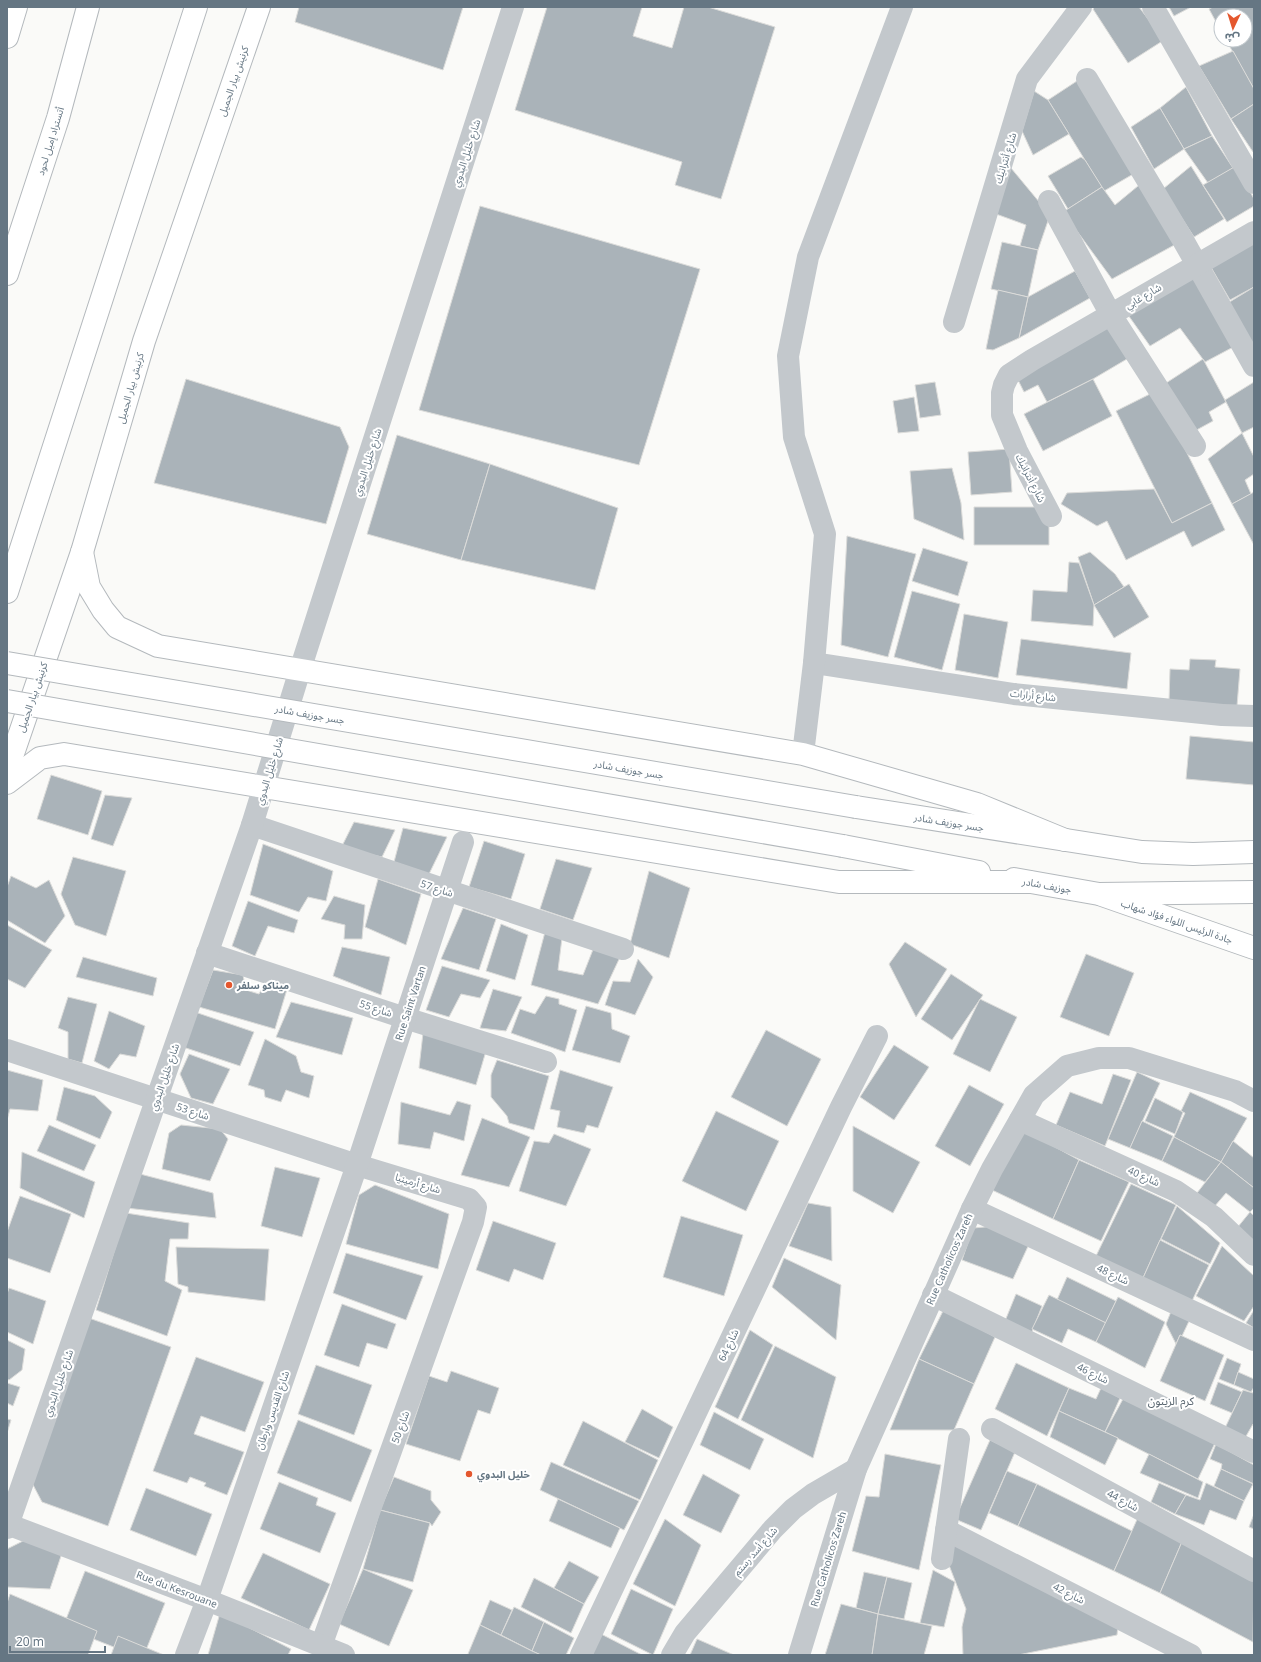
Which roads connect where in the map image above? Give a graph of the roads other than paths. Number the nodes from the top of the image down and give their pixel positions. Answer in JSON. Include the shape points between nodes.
{"nodes":[{"id":1,"x":16,"y":7,"type":"edge"},
{"id":2,"x":88,"y":7,"type":"edge"},
{"id":3,"x":196,"y":7,"type":"edge"},
{"id":4,"x":259,"y":7,"type":"edge"},
{"id":5,"x":513,"y":7,"type":"edge"},
{"id":6,"x":902,"y":7,"type":"edge"},
{"id":7,"x":1081,"y":7,"type":"edge"},
{"id":8,"x":1153,"y":7,"type":"edge"},
{"id":9,"x":7,"y":37,"type":"edge"},
{"id":10,"x":1087,"y":79,"type":"dead end"},
{"id":11,"x":1254,"y":183,"type":"edge"},
{"id":12,"x":1049,"y":201,"type":"dead end"},
{"id":13,"x":1254,"y":232,"type":"edge"},
{"id":14,"x":1196,"y":265,"type":"junction"},
{"id":15,"x":7,"y":274,"type":"edge"},
{"id":16,"x":1111,"y":315,"type":"junction"},
{"id":17,"x":954,"y":322,"type":"dead end"},
{"id":18,"x":1032,"y":360,"type":"joint"},
{"id":19,"x":1254,"y":366,"type":"edge"},
{"id":20,"x":1195,"y":446,"type":"dead end"},
{"id":21,"x":1051,"y":516,"type":"dead end"},
{"id":22,"x":82,"y":552,"type":"junction"},
{"id":23,"x":7,"y":592,"type":"edge"},
{"id":24,"x":7,"y":663,"type":"edge"},
{"id":25,"x":814,"y":663,"type":"junction"},
{"id":26,"x":300,"y":670,"type":"junction"},
{"id":27,"x":7,"y":701,"type":"edge"},
{"id":28,"x":1254,"y":716,"type":"edge"},
{"id":29,"x":803,"y":754,"type":"junction"},
{"id":30,"x":7,"y":771,"type":"edge"},
{"id":31,"x":7,"y":784,"type":"edge"},
{"id":32,"x":264,"y":787,"type":"junction"},
{"id":33,"x":252,"y":825,"type":"junction"},
{"id":34,"x":1065,"y":840,"type":"junction"},
{"id":35,"x":463,"y":842,"type":"dead end"},
{"id":36,"x":1254,"y":852,"type":"edge"},
{"id":37,"x":1029,"y":882,"type":"junction"},
{"id":38,"x":447,"y":891,"type":"junction"},
{"id":39,"x":1254,"y":892,"type":"edge"},
{"id":40,"x":1099,"y":894,"type":"junction"},
{"id":41,"x":1254,"y":948,"type":"edge"},
{"id":42,"x":623,"y":949,"type":"dead end"},
{"id":43,"x":207,"y":953,"type":"junction"},
{"id":44,"x":405,"y":1018,"type":"junction"},
{"id":45,"x":877,"y":1036,"type":"dead end"},
{"id":46,"x":7,"y":1050,"type":"edge"},
{"id":47,"x":546,"y":1062,"type":"dead end"},
{"id":48,"x":157,"y":1099,"type":"junction"},
{"id":49,"x":1254,"y":1101,"type":"edge"},
{"id":50,"x":1020,"y":1120,"type":"junction"},
{"id":51,"x":357,"y":1164,"type":"junction"},
{"id":52,"x":476,"y":1207,"type":"joint"},
{"id":53,"x":972,"y":1209,"type":"junction"},
{"id":54,"x":1254,"y":1255,"type":"edge"},
{"id":55,"x":933,"y":1295,"type":"junction"},
{"id":56,"x":1254,"y":1340,"type":"edge"},
{"id":57,"x":992,"y":1429,"type":"dead end"},
{"id":58,"x":959,"y":1439,"type":"dead end"},
{"id":59,"x":1254,"y":1452,"type":"edge"},
{"id":60,"x":856,"y":1469,"type":"junction"},
{"id":61,"x":7,"y":1526,"type":"edge"},
{"id":62,"x":946,"y":1530,"type":"junction"},
{"id":63,"x":942,"y":1560,"type":"dead end"},
{"id":64,"x":1254,"y":1571,"type":"edge"},
{"id":65,"x":207,"y":1600,"type":"junction"},
{"id":66,"x":321,"y":1646,"type":"junction"},
{"id":67,"x":186,"y":1655,"type":"edge"},
{"id":68,"x":344,"y":1655,"type":"edge"},
{"id":69,"x":580,"y":1655,"type":"edge"},
{"id":70,"x":672,"y":1655,"type":"edge"},
{"id":71,"x":799,"y":1655,"type":"edge"},
{"id":72,"x":1191,"y":1655,"type":"edge"}],
"edges":[{"from":1,"to":9,"type":"highway"},
{"from":2,"to":15,"type":"highway","name":"أتستراد إميل لحود","via":[[58,118]]},
{"from":3,"to":23,"type":"highway"},
{"from":4,"to":22,"type":"highway","name":"كرنيش بيار الجميل","via":[[144,341]]},
{"from":5,"to":26,"type":"street","name":"شارع خليل البدوي"},
{"from":6,"to":25,"type":"street","via":[[808,257],[788,356],[794,437],[825,534]]},
{"from":7,"to":17,"type":"street","name":"شارع أنترانيك","via":[[1027,79]]},
{"from":8,"to":11,"type":"street"},
{"from":10,"to":14,"type":"street"},
{"from":12,"to":16,"type":"street"},
{"from":13,"to":14,"type":"street","name":"شارع غابي"},
{"from":14,"to":16,"type":"street","name":"شارع غابي"},
{"from":14,"to":19,"type":"street"},
{"from":16,"to":18,"type":"street","name":"شارع غابي"},
{"from":16,"to":20,"type":"street"},
{"from":18,"to":21,"type":"street","name":"شارع أنترانيك","via":[[1009,375],[1002,393],[1002,415],[1017,451]]},
{"from":22,"to":26,"type":"highway","via":[[89,587],[117,627],[158,646]]},
{"from":22,"to":30,"type":"highway","name":"كرنيش بيار الجميل"},
{"from":24,"to":34,"type":"highway","name":"جسر جوزيف شادر","bridge":true},
{"from":25,"to":28,"type":"street","name":"شارع أرارات","via":[[1014,694]]},
{"from":25,"to":29,"type":"street"},
{"from":26,"to":29,"type":"highway"},
{"from":26,"to":32,"type":"street","name":"شارع خليل البدوي"},
{"from":27,"to":37,"type":"highway","name":"جوزيف شادر","bridge":true,"via":[[843,846]]},
{"from":29,"to":34,"type":"highway","via":[[977,804]]},
{"from":31,"to":32,"type":"highway","via":[[40,758],[64,754]]},
{"from":32,"to":33,"type":"street","name":"شارع خليل البدوي"},
{"from":32,"to":37,"type":"highway","via":[[839,882]]},
{"from":33,"to":38,"type":"street","name":"شارع 57"},
{"from":33,"to":43,"type":"street","name":"شارع خليل البدوي"},
{"from":34,"to":36,"type":"highway","name":"جسر جوزيف شادر","via":[[1142,852]]},
{"from":35,"to":38,"type":"street","name":"Rue Saint Vartan"},
{"from":37,"to":40,"type":"highway","name":"جوزيف شادر"},
{"from":38,"to":42,"type":"street","name":"شارع 57"},
{"from":38,"to":44,"type":"street","name":"Rue Saint Vartan"},
{"from":39,"to":40,"type":"highway","name":"جوزيف شادر"},
{"from":40,"to":41,"type":"highway","name":"جادة الرئيس اللواء فؤاد شهاب"},
{"from":43,"to":44,"type":"street","name":"شارع 55"},
{"from":43,"to":48,"type":"street","name":"شارع خليل البدوي"},
{"from":44,"to":47,"type":"street","name":"شارع 55"},
{"from":44,"to":51,"type":"street","name":"Rue Saint Vartan"},
{"from":45,"to":69,"type":"street","name":"شارع 64","via":[[837,1114]]},
{"from":46,"to":48,"type":"street","name":"شارع 53"},
{"from":48,"to":51,"type":"street","name":"شارع 53"},
{"from":48,"to":61,"type":"street","name":"شارع خليل البدوي"},
{"from":49,"to":50,"type":"street","name":"Rue Catholicos Zareh","via":[[1235,1091],[1129,1058],[1099,1058],[1067,1066],[1034,1095]]},
{"from":50,"to":53,"type":"street","name":"Rue Catholicos Zareh"},
{"from":50,"to":54,"type":"street","name":"شارع 40","via":[[1176,1191],[1214,1217]]},
{"from":51,"to":52,"type":"street","name":"شارع أرمينيا","via":[[470,1199]]},
{"from":51,"to":65,"type":"street","name":"شارع القديس وارطان"},
{"from":52,"to":66,"type":"street","name":"شارع 50"},
{"from":53,"to":55,"type":"street","name":"Rue Catholicos Zareh"},
{"from":53,"to":56,"type":"street","name":"شارع 48"},
{"from":55,"to":59,"type":"street","name":"شارع 46"},
{"from":55,"to":60,"type":"street","name":"Rue Catholicos Zareh"},
{"from":57,"to":64,"type":"street","name":"شارع 44"},
{"from":58,"to":62,"type":"street"},
{"from":60,"to":70,"type":"street","name":"شارع أسد رستم","via":[[813,1494],[783,1519],[685,1633]]},
{"from":60,"to":71,"type":"street","name":"Rue Catholicos Zareh"},
{"from":61,"to":65,"type":"street","name":"Rue du Kesrouane"},
{"from":62,"to":63,"type":"street"},
{"from":62,"to":72,"type":"street","name":"شارع 42"},
{"from":65,"to":66,"type":"street","name":"Rue du Kesrouane"},
{"from":65,"to":67,"type":"street","name":"شارع القديس وارطان"},
{"from":66,"to":68,"type":"street","name":"Rue du Kesrouane"}]}
